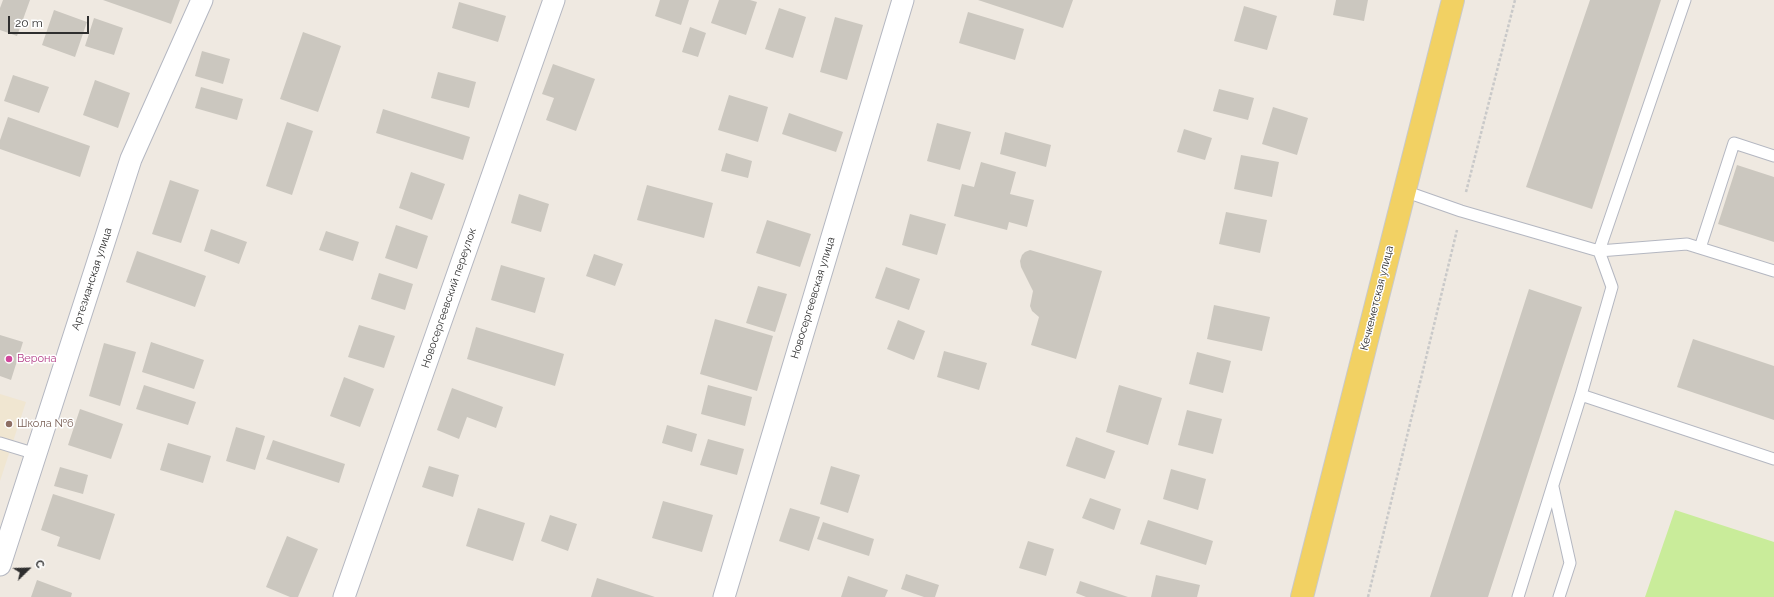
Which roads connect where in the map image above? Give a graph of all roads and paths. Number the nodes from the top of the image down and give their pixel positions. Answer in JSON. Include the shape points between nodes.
{"nodes":[{"id":1,"x":202,"y":0,"type":"edge"},
{"id":2,"x":554,"y":0,"type":"edge"},
{"id":3,"x":1453,"y":0,"type":"edge"},
{"id":4,"x":1515,"y":0,"type":"edge"},
{"id":5,"x":1685,"y":0,"type":"edge"},
{"id":6,"x":900,"y":1,"type":"edge"},
{"id":7,"x":1774,"y":156,"type":"edge"},
{"id":8,"x":1404,"y":191,"type":"junction"},
{"id":9,"x":1461,"y":211,"type":"junction"},
{"id":10,"x":1700,"y":248,"type":"junction"},
{"id":11,"x":1599,"y":251,"type":"junction"},
{"id":12,"x":1774,"y":271,"type":"edge"},
{"id":13,"x":1581,"y":396,"type":"junction"},
{"id":14,"x":0,"y":443,"type":"edge"},
{"id":15,"x":36,"y":454,"type":"junction"},
{"id":16,"x":1774,"y":459,"type":"edge"},
{"id":17,"x":1553,"y":486,"type":"junction"},
{"id":18,"x":0,"y":564,"type":"edge"},
{"id":19,"x":344,"y":597,"type":"edge"},
{"id":20,"x":724,"y":597,"type":"edge"},
{"id":21,"x":1302,"y":597,"type":"edge"},
{"id":22,"x":1368,"y":597,"type":"edge"},
{"id":23,"x":1518,"y":597,"type":"edge"},
{"id":24,"x":1559,"y":597,"type":"edge"}],
"edges":[{"from":1,"to":15,"type":"street","name":"Артезианская улица","via":[[131,159]]},
{"from":2,"to":19,"type":"street","name":"Новосергеевский переулок"},
{"from":3,"to":8,"type":"main road","name":"Кечкеметская улица"},
{"from":4,"to":9,"type":"path"},
{"from":5,"to":11,"type":"lane"},
{"from":6,"to":20,"type":"street","name":"Новосергеевская улица"},
{"from":7,"to":10,"type":"lane","via":[[1734,142]]},
{"from":8,"to":9,"type":"lane"},
{"from":8,"to":21,"type":"main road","name":"Кечкеметская улица"},
{"from":9,"to":11,"type":"lane"},
{"from":9,"to":22,"type":"path"},
{"from":10,"to":11,"type":"lane","via":[[1687,244]]},
{"from":10,"to":12,"type":"lane"},
{"from":11,"to":13,"type":"lane","via":[[1612,287]]},
{"from":13,"to":16,"type":"lane"},
{"from":13,"to":17,"type":"lane"},
{"from":14,"to":15,"type":"lane"},
{"from":15,"to":18,"type":"street","name":"Артезианская улица"},
{"from":17,"to":23,"type":"lane"},
{"from":17,"to":24,"type":"lane","via":[[1570,563]]}]}
